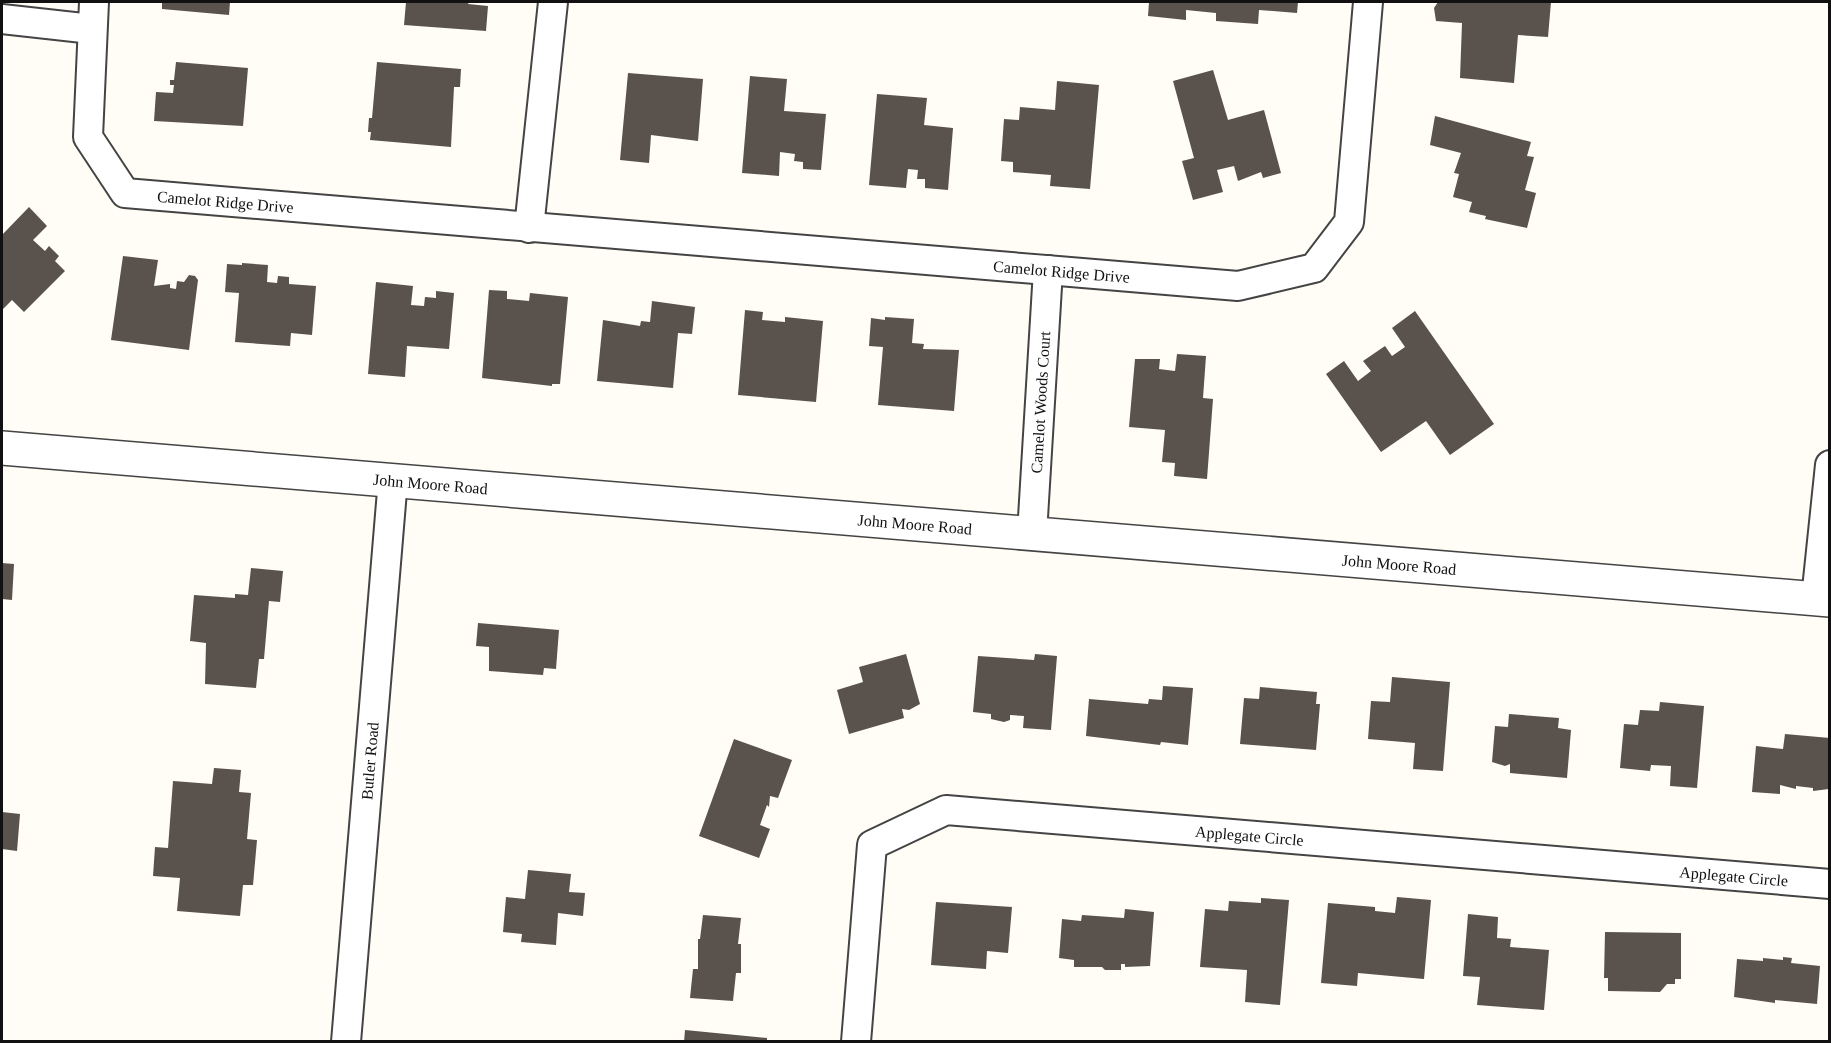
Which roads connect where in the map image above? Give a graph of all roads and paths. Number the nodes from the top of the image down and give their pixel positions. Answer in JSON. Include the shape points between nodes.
{"nodes":[{"id":1,"x":553,"y":2,"type":"edge"},
{"id":2,"x":1368,"y":2,"type":"edge"},
{"id":3,"x":93,"y":15,"type":"edge"},
{"id":4,"x":2,"y":19,"type":"edge"},
{"id":5,"x":529,"y":228,"type":"junction"},
{"id":6,"x":1048,"y":270,"type":"junction"},
{"id":7,"x":2,"y":448,"type":"edge"},
{"id":8,"x":1830,"y":465,"type":"edge"},
{"id":9,"x":393,"y":479,"type":"junction"},
{"id":10,"x":1827,"y":519,"type":"edge"},
{"id":11,"x":1032,"y":534,"type":"junction"},
{"id":12,"x":1823,"y":599,"type":"edge"},
{"id":13,"x":1830,"y":884,"type":"edge"},
{"id":14,"x":346,"y":1041,"type":"edge"},
{"id":15,"x":856,"y":1041,"type":"edge"}],
"edges":[{"from":1,"to":5,"type":"street"},
{"from":2,"to":6,"type":"street","name":"Camelot Ridge Drive","via":[[1349,222],[1314,268],[1238,286]]},
{"from":3,"to":4,"type":"street"},
{"from":3,"to":5,"type":"street","name":"Camelot Ridge Drive","via":[[88,137],[125,193]]},
{"from":5,"to":6,"type":"street","name":"Camelot Ridge Drive"},
{"from":6,"to":11,"type":"street","name":"Camelot Woods Court"},
{"from":7,"to":9,"type":"street","name":"John Moore Road"},
{"from":8,"to":10,"type":"street"},
{"from":9,"to":11,"type":"street","name":"John Moore Road"},
{"from":9,"to":14,"type":"street","name":"Butler Road"},
{"from":10,"to":12,"type":"street"},
{"from":11,"to":12,"type":"street","name":"John Moore Road"},
{"from":13,"to":15,"type":"street","name":"Applegate Circle","via":[[946,810],[872,845]]}]}
